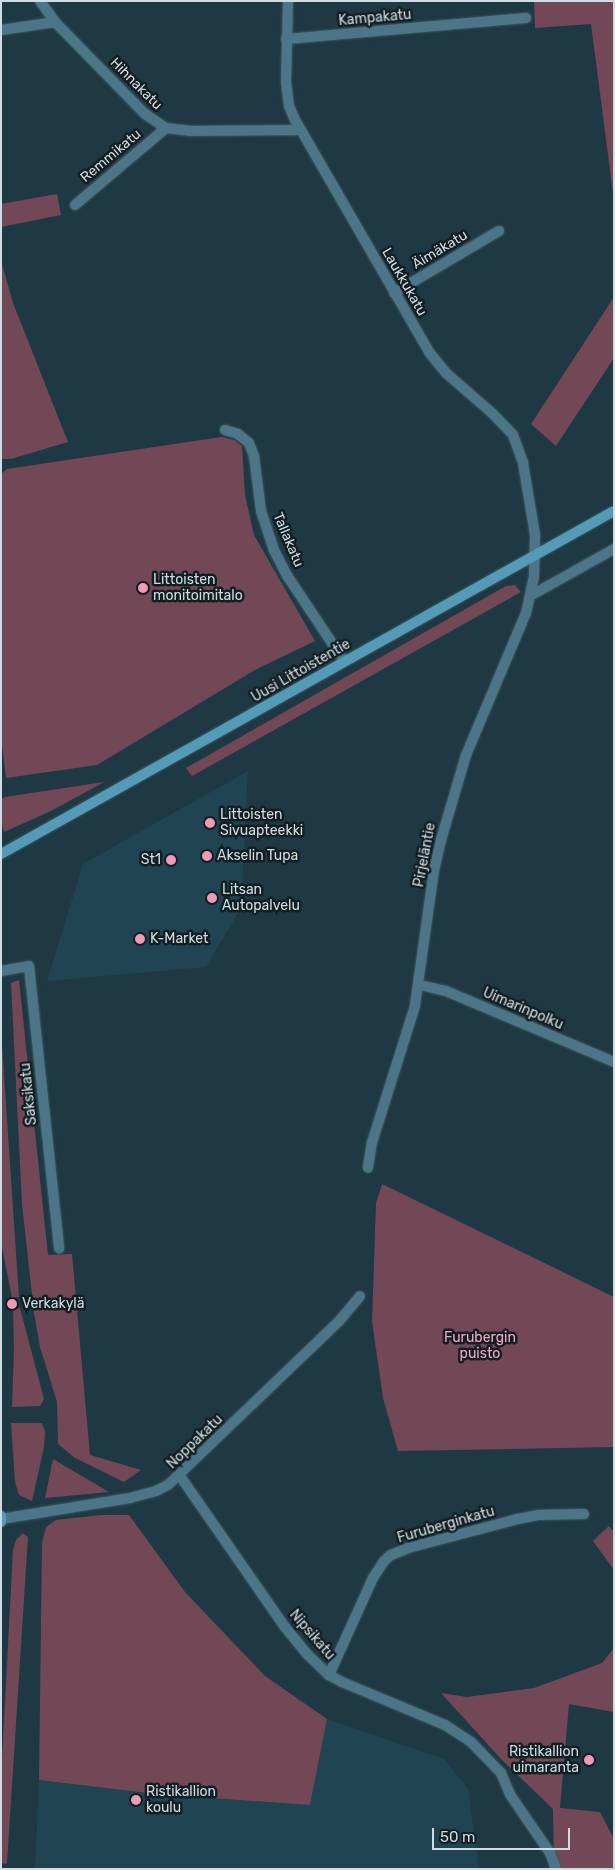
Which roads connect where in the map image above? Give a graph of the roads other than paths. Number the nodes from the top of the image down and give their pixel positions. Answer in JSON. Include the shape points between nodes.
{"nodes":[{"id":1,"x":40,"y":1,"type":"edge"},
{"id":2,"x":288,"y":1,"type":"edge"},
{"id":3,"x":526,"y":18,"type":"dead end"},
{"id":4,"x":55,"y":22,"type":"junction"},
{"id":5,"x":1,"y":30,"type":"edge"},
{"id":6,"x":286,"y":39,"type":"junction"},
{"id":7,"x":166,"y":128,"type":"junction"},
{"id":8,"x":300,"y":130,"type":"junction"},
{"id":9,"x":75,"y":205,"type":"dead end"},
{"id":10,"x":500,"y":231,"type":"dead end"},
{"id":11,"x":394,"y":293,"type":"junction"},
{"id":12,"x":225,"y":430,"type":"dead end"},
{"id":13,"x":614,"y":511,"type":"edge"},
{"id":14,"x":612,"y":553,"type":"edge"},
{"id":15,"x":536,"y":555,"type":"junction"},
{"id":16,"x":530,"y":596,"type":"junction"},
{"id":17,"x":344,"y":661,"type":"junction"},
{"id":18,"x":1,"y":854,"type":"edge"},
{"id":19,"x":1,"y":971,"type":"edge"},
{"id":20,"x":420,"y":986,"type":"junction"},
{"id":21,"x":614,"y":1062,"type":"edge"},
{"id":22,"x":368,"y":1168,"type":"dead end"},
{"id":23,"x":59,"y":1248,"type":"dead end"},
{"id":24,"x":360,"y":1296,"type":"dead end"},
{"id":25,"x":180,"y":1476,"type":"junction"},
{"id":26,"x":584,"y":1514,"type":"dead end"},
{"id":27,"x":1,"y":1519,"type":"edge"},
{"id":28,"x":329,"y":1675,"type":"junction"},
{"id":29,"x":556,"y":1869,"type":"edge"}],
"edges":[{"from":1,"to":4,"type":"street","name":"Hihnakatu"},
{"from":2,"to":6,"type":"street","name":"Laukkukatu"},
{"from":3,"to":6,"type":"street","name":"Kampakatu"},
{"from":4,"to":5,"type":"street"},
{"from":4,"to":7,"type":"street","name":"Hihnakatu","via":[[145,114]]},
{"from":6,"to":8,"type":"street","name":"Laukkukatu","via":[[287,94]]},
{"from":7,"to":8,"type":"street","name":"Hihnakatu","via":[[189,132]]},
{"from":7,"to":9,"type":"street","name":"Remmikatu"},
{"from":8,"to":11,"type":"street","name":"Laukkukatu"},
{"from":10,"to":11,"type":"street","name":"Äimäkatu"},
{"from":11,"to":15,"type":"street","name":"Laukkukatu","via":[[437,363],[500,420],[513,436],[523,463]]},
{"from":12,"to":17,"type":"street","name":"Tallakatu","via":[[244,438],[252,449],[260,511],[271,544],[288,577]]},
{"from":13,"to":15,"type":"street","name":"Uusi Littoistentie"},
{"from":14,"to":16,"type":"street"},
{"from":15,"to":16,"type":"street","name":"Pirjeläntie"},
{"from":15,"to":17,"type":"street","name":"Uusi Littoistentie"},
{"from":16,"to":20,"type":"street","name":"Pirjeläntie","via":[[526,613],[466,755],[450,807],[434,870]]},
{"from":17,"to":18,"type":"street","name":"Uusi Littoistentie"},
{"from":19,"to":23,"type":"street","name":"Saksikatu","via":[[29,966]]},
{"from":20,"to":21,"type":"street","name":"Uimarinpolku","via":[[446,991]]},
{"from":20,"to":22,"type":"street","name":"Pirjeläntie","via":[[410,1029],[372,1142]]},
{"from":24,"to":25,"type":"street","name":"Noppakatu","via":[[340,1320]]},
{"from":25,"to":27,"type":"street","name":"Noppakatu","via":[[143,1495]]},
{"from":25,"to":28,"type":"street","name":"Nipsikatu","via":[[296,1642]]},
{"from":26,"to":28,"type":"street","name":"Furuberginkatu","via":[[518,1519],[408,1548],[391,1556],[373,1578]]},
{"from":28,"to":29,"type":"street","name":"Nipsikatu","via":[[459,1732],[501,1773],[511,1796],[550,1853]]}]}
